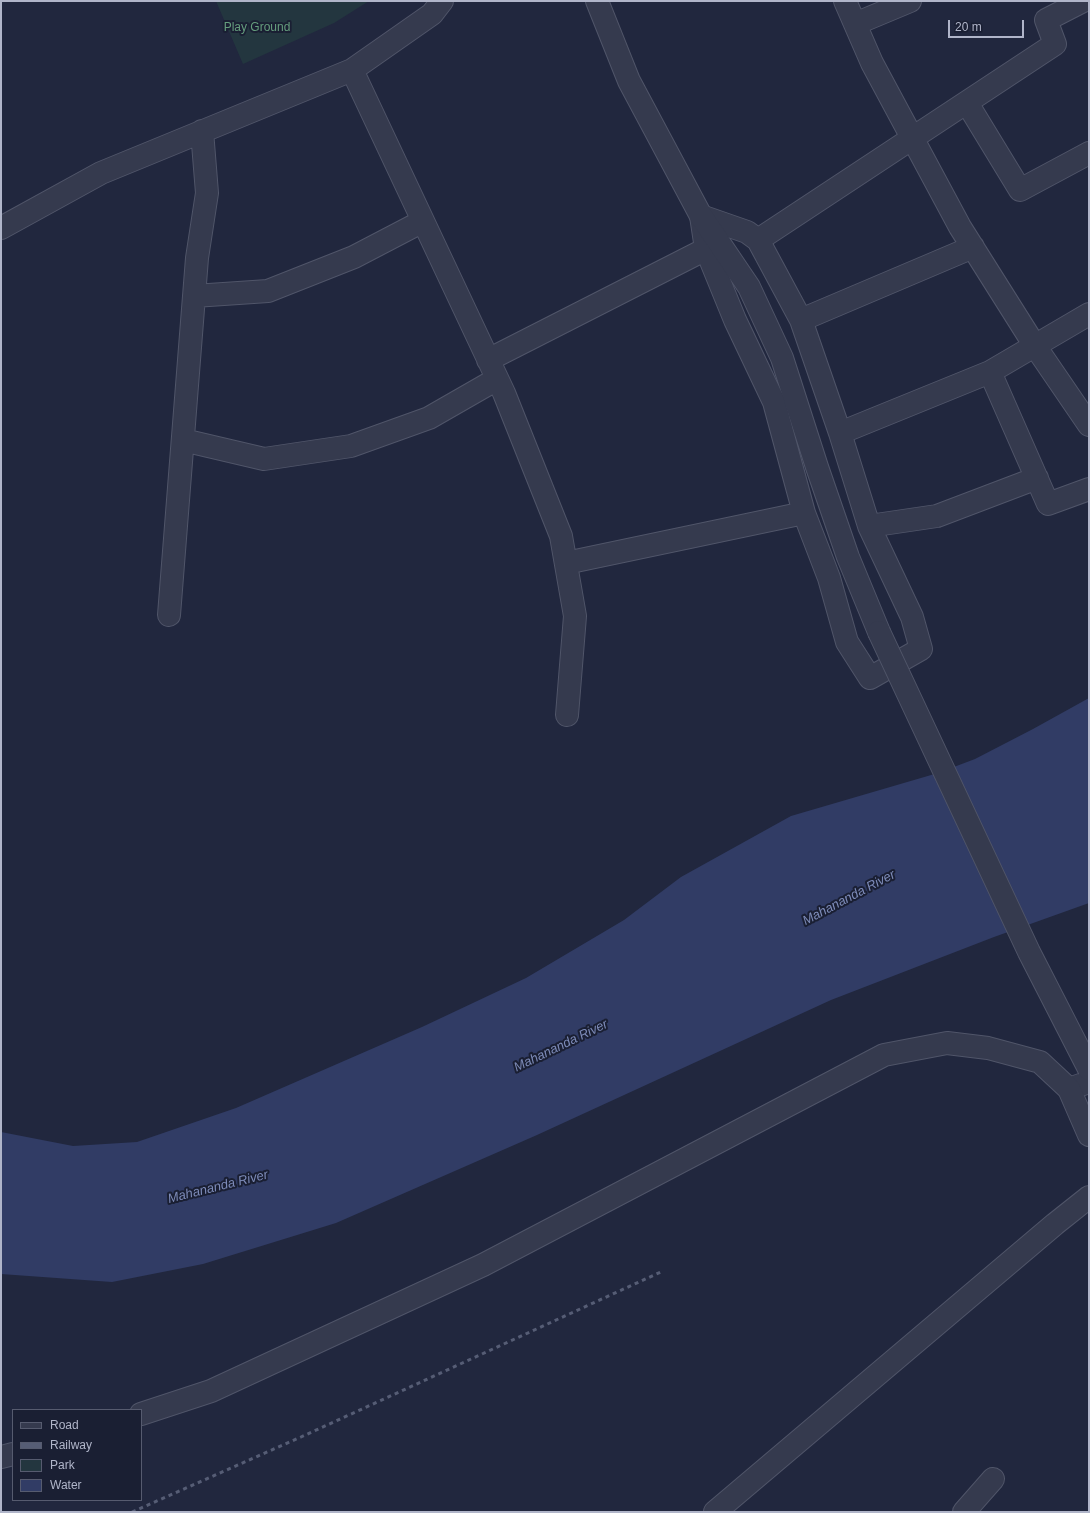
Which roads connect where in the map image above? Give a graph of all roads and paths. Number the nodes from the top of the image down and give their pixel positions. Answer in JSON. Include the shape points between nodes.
{"nodes":[{"id":1,"x":442,"y":1,"type":"edge"},
{"id":2,"x":597,"y":1,"type":"edge"},
{"id":3,"x":845,"y":1,"type":"edge"},
{"id":4,"x":910,"y":1,"type":"edge"},
{"id":5,"x":1082,"y":1,"type":"edge"},
{"id":6,"x":855,"y":24,"type":"junction"},
{"id":7,"x":352,"y":70,"type":"junction"},
{"id":8,"x":967,"y":103,"type":"junction"},
{"id":9,"x":202,"y":131,"type":"junction"},
{"id":10,"x":913,"y":139,"type":"junction"},
{"id":11,"x":1089,"y":153,"type":"edge"},
{"id":12,"x":701,"y":216,"type":"junction"},
{"id":13,"x":423,"y":221,"type":"junction"},
{"id":14,"x":1,"y":228,"type":"edge"},
{"id":15,"x":758,"y":240,"type":"junction"},
{"id":16,"x":973,"y":247,"type":"junction"},
{"id":17,"x":706,"y":249,"type":"junction"},
{"id":18,"x":194,"y":296,"type":"junction"},
{"id":19,"x":1089,"y":314,"type":"edge"},
{"id":20,"x":801,"y":320,"type":"junction"},
{"id":21,"x":1035,"y":346,"type":"junction"},
{"id":22,"x":492,"y":369,"type":"junction"},
{"id":23,"x":990,"y":372,"type":"junction"},
{"id":24,"x":1089,"y":425,"type":"edge"},
{"id":25,"x":840,"y":433,"type":"junction"},
{"id":26,"x":182,"y":440,"type":"junction"},
{"id":27,"x":1037,"y":478,"type":"junction"},
{"id":28,"x":1089,"y":488,"type":"edge"},
{"id":29,"x":804,"y":513,"type":"junction"},
{"id":30,"x":869,"y":526,"type":"junction"},
{"id":31,"x":566,"y":563,"type":"junction"},
{"id":32,"x":168,"y":615,"type":"dead end"},
{"id":33,"x":567,"y":715,"type":"dead end"},
{"id":34,"x":1089,"y":1070,"type":"edge"},
{"id":35,"x":1079,"y":1085,"type":"edge"},
{"id":36,"x":1089,"y":1136,"type":"edge"},
{"id":37,"x":1089,"y":1197,"type":"edge"},
{"id":38,"x":142,"y":1414,"type":"edge"},
{"id":39,"x":12,"y":1454,"type":"edge"},
{"id":40,"x":1,"y":1457,"type":"edge"},
{"id":41,"x":993,"y":1479,"type":"dead end"},
{"id":42,"x":715,"y":1512,"type":"edge"},
{"id":43,"x":964,"y":1512,"type":"edge"}],
"edges":[{"from":1,"to":7,"type":"street","via":[[432,14]]},
{"from":2,"to":12,"type":"street","via":[[629,81]]},
{"from":3,"to":6,"type":"street"},
{"from":4,"to":6,"type":"street"},
{"from":5,"to":8,"type":"street","via":[[1046,20],[1055,44]]},
{"from":6,"to":10,"type":"street","via":[[872,63]]},
{"from":7,"to":9,"type":"street"},
{"from":7,"to":13,"type":"street"},
{"from":8,"to":10,"type":"street"},
{"from":8,"to":11,"type":"street","via":[[1020,190]]},
{"from":9,"to":14,"type":"street","via":[[101,173]]},
{"from":9,"to":18,"type":"street","via":[[208,193],[197,258]]},
{"from":10,"to":15,"type":"street"},
{"from":10,"to":16,"type":"street"},
{"from":12,"to":15,"type":"street","via":[[747,232]]},
{"from":12,"to":17,"type":"street"},
{"from":12,"to":34,"type":"street","bridge":true,"via":[[749,287],[782,358],[848,557],[879,632],[1029,952]]},
{"from":13,"to":18,"type":"street","via":[[354,257],[268,291]]},
{"from":13,"to":22,"type":"street"},
{"from":15,"to":20,"type":"street"},
{"from":16,"to":20,"type":"street"},
{"from":16,"to":21,"type":"street"},
{"from":17,"to":22,"type":"street"},
{"from":17,"to":29,"type":"street","via":[[735,320],[774,402]]},
{"from":18,"to":26,"type":"street"},
{"from":19,"to":21,"type":"street"},
{"from":20,"to":25,"type":"street"},
{"from":21,"to":23,"type":"street"},
{"from":21,"to":24,"type":"street"},
{"from":22,"to":26,"type":"street","via":[[429,418],[351,446],[264,459]]},
{"from":22,"to":31,"type":"street","via":[[561,536]]},
{"from":23,"to":25,"type":"street"},
{"from":23,"to":27,"type":"street"},
{"from":25,"to":30,"type":"street"},
{"from":26,"to":32,"type":"street"},
{"from":27,"to":28,"type":"street","via":[[1048,504]]},
{"from":27,"to":30,"type":"street","via":[[937,516]]},
{"from":29,"to":30,"type":"street","via":[[829,578],[847,642],[870,678],[921,649],[912,617]]},
{"from":29,"to":31,"type":"street"},
{"from":31,"to":33,"type":"street","via":[[575,616]]},
{"from":35,"to":36,"type":"street"},
{"from":35,"to":38,"type":"street","via":[[1040,1062],[988,1048],[947,1043],[884,1055],[483,1265],[212,1392]]},
{"from":37,"to":42,"type":"street"},
{"from":39,"to":40,"type":"street"},
{"from":41,"to":43,"type":"street"}]}
